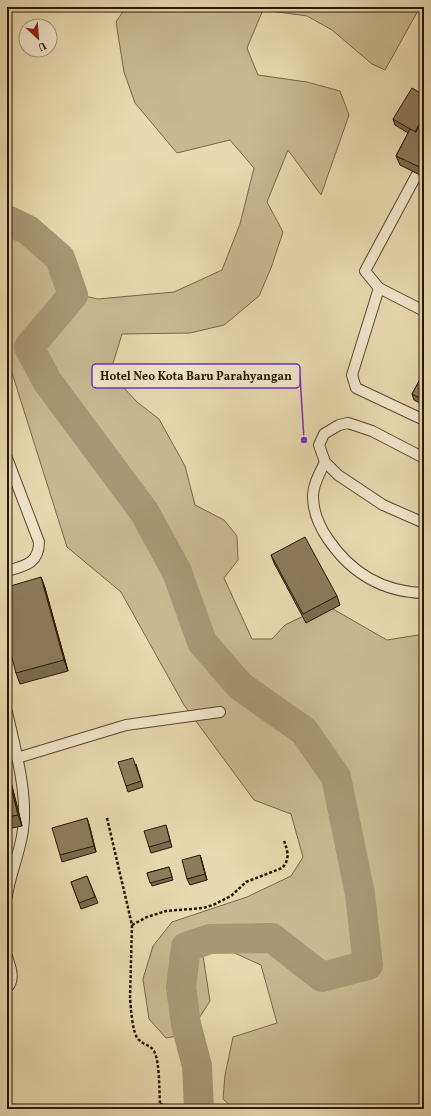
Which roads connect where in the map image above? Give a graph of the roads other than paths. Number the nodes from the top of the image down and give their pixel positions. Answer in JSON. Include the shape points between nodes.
{"nodes":[{"id":1,"x":416,"y":176,"type":"edge"},
{"id":2,"x":379,"y":288,"type":"junction"},
{"id":3,"x":424,"y":311,"type":"edge"},
{"id":4,"x":424,"y":420,"type":"edge"},
{"id":5,"x":7,"y":458,"type":"edge"},
{"id":6,"x":424,"y":458,"type":"edge"},
{"id":7,"x":325,"y":462,"type":"junction"},
{"id":8,"x":424,"y":523,"type":"edge"},
{"id":9,"x":7,"y":571,"type":"edge"},
{"id":10,"x":424,"y":593,"type":"edge"},
{"id":11,"x":7,"y":712,"type":"edge"},
{"id":12,"x":220,"y":712,"type":"dead end"},
{"id":13,"x":17,"y":758,"type":"junction"},
{"id":14,"x":11,"y":863,"type":"edge"},
{"id":15,"x":7,"y":891,"type":"edge"},
{"id":16,"x":7,"y":956,"type":"edge"},
{"id":17,"x":7,"y":988,"type":"edge"}],
"edges":[{"from":1,"to":2,"type":"lane","via":[[365,271]]},
{"from":2,"to":3,"type":"lane"},
{"from":2,"to":4,"type":"lane","via":[[352,375],[356,388]]},
{"from":5,"to":9,"type":"lane","via":[[39,542],[39,551],[35,559]]},
{"from":6,"to":7,"type":"lane","via":[[372,431],[348,423],[338,425],[324,434],[319,445]]},
{"from":7,"to":8,"type":"lane","via":[[338,475],[383,505]]},
{"from":7,"to":10,"type":"lane","via":[[316,481],[313,495],[314,511],[322,530],[336,551],[350,566],[370,580],[393,590]]},
{"from":11,"to":13,"type":"lane"},
{"from":12,"to":13,"type":"lane","via":[[126,725]]},
{"from":13,"to":14,"type":"lane","via":[[25,805],[23,831]]},
{"from":14,"to":15,"type":"lane"},
{"from":16,"to":17,"type":"lane","via":[[13,978]]}]}
